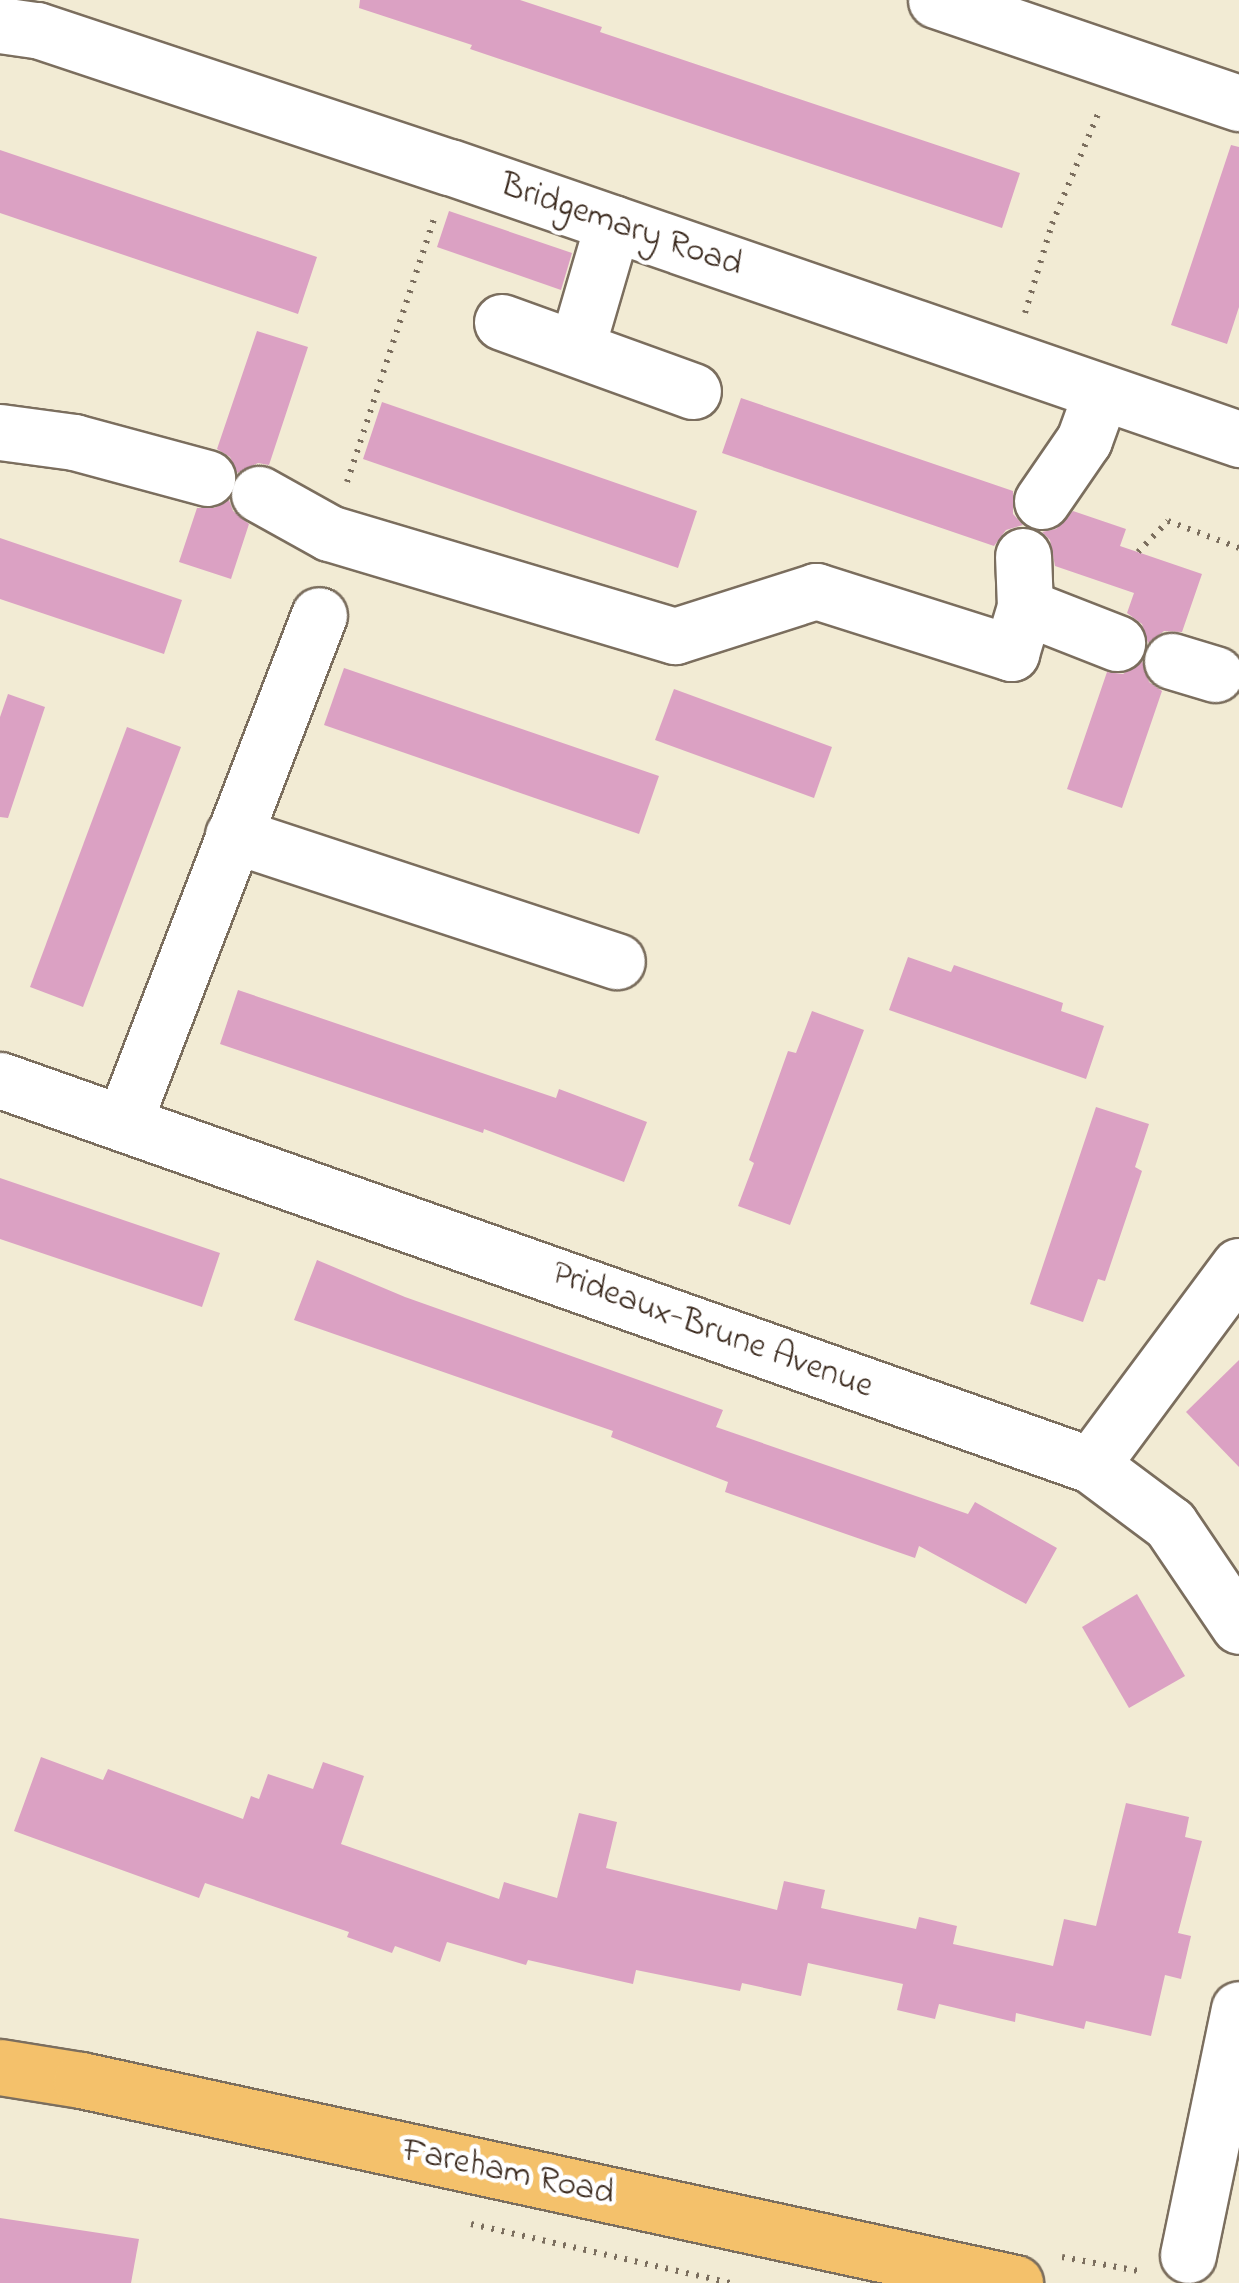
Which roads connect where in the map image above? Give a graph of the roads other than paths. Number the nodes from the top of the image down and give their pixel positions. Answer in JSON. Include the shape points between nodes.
{"nodes":[{"id":1,"x":936,"y":0,"type":"edge"},
{"id":2,"x":0,"y":26,"type":"edge"},
{"id":3,"x":1239,"y":102,"type":"edge"},
{"id":4,"x":613,"y":223,"type":"junction"},
{"id":5,"x":502,"y":322,"type":"dead end"},
{"id":6,"x":578,"y":346,"type":"junction"},
{"id":7,"x":693,"y":391,"type":"dead end"},
{"id":8,"x":1101,"y":393,"type":"junction"},
{"id":9,"x":0,"y":432,"type":"edge"},
{"id":10,"x":1239,"y":439,"type":"edge"},
{"id":11,"x":207,"y":478,"type":"dead end"},
{"id":12,"x":259,"y":494,"type":"dead end"},
{"id":13,"x":1042,"y":501,"type":"dead end"},
{"id":14,"x":319,"y":615,"type":"dead end"},
{"id":15,"x":1116,"y":643,"type":"dead end"},
{"id":16,"x":233,"y":835,"type":"junction"},
{"id":17,"x":617,"y":961,"type":"dead end"},
{"id":18,"x":0,"y":1080,"type":"edge"},
{"id":19,"x":124,"y":1121,"type":"junction"},
{"id":20,"x":1239,"y":1266,"type":"edge"},
{"id":21,"x":1091,"y":1465,"type":"junction"},
{"id":22,"x":1239,"y":1626,"type":"edge"},
{"id":23,"x":1239,"y":2009,"type":"edge"},
{"id":24,"x":0,"y":2067,"type":"edge"},
{"id":25,"x":1188,"y":2255,"type":"dead end"},
{"id":26,"x":1014,"y":2283,"type":"edge"}],
"edges":[{"from":1,"to":3,"type":"street"},
{"from":2,"to":4,"type":"street","name":"Bridgemary Road","via":[[37,30]]},
{"from":4,"to":6,"type":"street"},
{"from":4,"to":8,"type":"street","name":"Bridgemary Road"},
{"from":5,"to":6,"type":"street"},
{"from":6,"to":7,"type":"street"},
{"from":8,"to":10,"type":"street","name":"Bridgemary Road"},
{"from":8,"to":13,"type":"street","via":[[1084,440]]},
{"from":9,"to":11,"type":"street","via":[[74,442]]},
{"from":12,"to":15,"type":"street","via":[[329,533],[675,636],[816,591],[1011,653],[1024,582]]},
{"from":14,"to":16,"type":"street"},
{"from":16,"to":17,"type":"street"},
{"from":16,"to":19,"type":"street"},
{"from":18,"to":19,"type":"street","name":"Prideaux-Brune Avenue"},
{"from":19,"to":21,"type":"street","name":"Prideaux-Brune Avenue"},
{"from":20,"to":21,"type":"street"},
{"from":21,"to":22,"type":"street","name":"Prideaux-Brune Avenue","via":[[1170,1524]]},
{"from":23,"to":25,"type":"street"},
{"from":24,"to":26,"type":"main road","name":"Fareham Road"}]}
